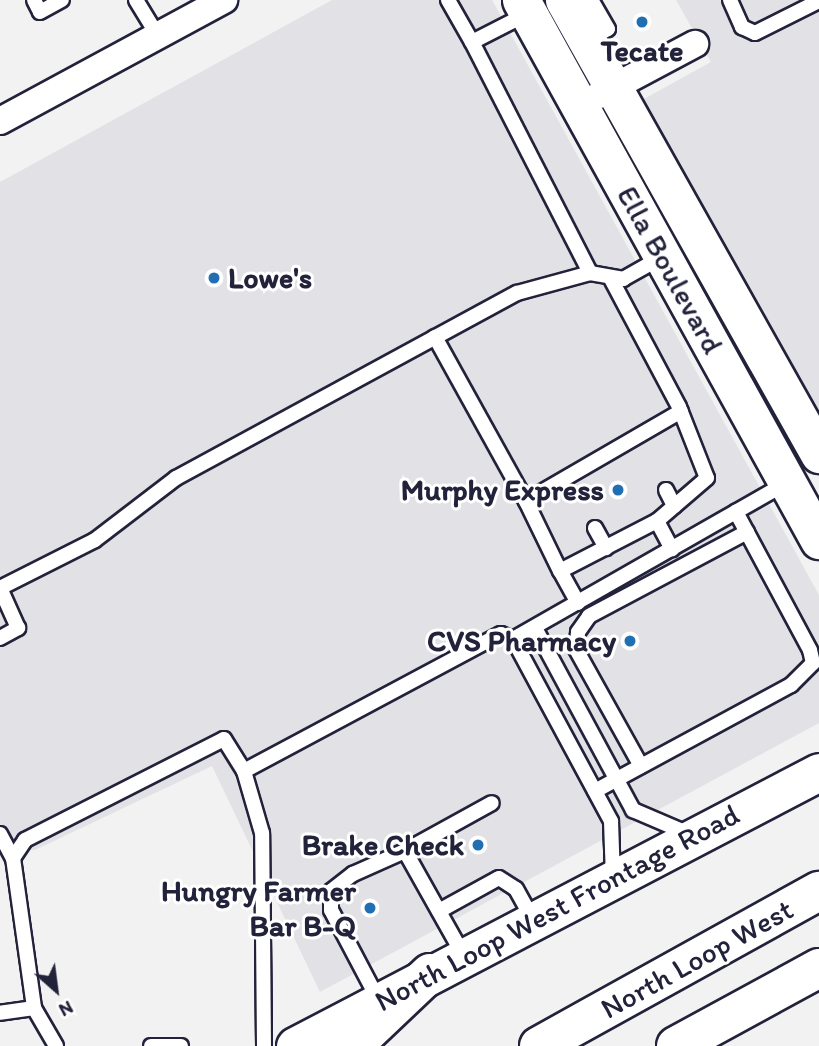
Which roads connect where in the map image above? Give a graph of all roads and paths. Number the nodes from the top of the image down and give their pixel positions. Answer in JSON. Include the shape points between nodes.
{"nodes":[{"id":1,"x":34,"y":0,"type":"edge"},
{"id":2,"x":62,"y":0,"type":"edge"},
{"id":3,"x":136,"y":0,"type":"edge"},
{"id":4,"x":224,"y":0,"type":"edge"},
{"id":5,"x":448,"y":0,"type":"edge"},
{"id":6,"x":564,"y":0,"type":"edge"},
{"id":7,"x":591,"y":0,"type":"edge"},
{"id":8,"x":730,"y":0,"type":"edge"},
{"id":9,"x":819,"y":1,"type":"edge"},
{"id":10,"x":524,"y":7,"type":"edge"},
{"id":11,"x":158,"y":36,"type":"junction"},
{"id":12,"x":587,"y":41,"type":"junction"},
{"id":13,"x":472,"y":42,"type":"junction"},
{"id":14,"x":695,"y":44,"type":"dead end"},
{"id":15,"x":612,"y":88,"type":"junction"},
{"id":16,"x":579,"y":106,"type":"junction"},
{"id":17,"x":0,"y":121,"type":"edge"},
{"id":18,"x":662,"y":256,"type":"junction"},
{"id":19,"x":590,"y":272,"type":"junction"},
{"id":20,"x":610,"y":277,"type":"junction"},
{"id":21,"x":435,"y":337,"type":"junction"},
{"id":22,"x":681,"y":411,"type":"junction"},
{"id":23,"x":637,"y":437,"type":"junction"},
{"id":24,"x":645,"y":451,"type":"dead end"},
{"id":25,"x":819,"y":454,"type":"edge"},
{"id":26,"x":788,"y":482,"type":"junction"},
{"id":27,"x":666,"y":490,"type":"dead end"},
{"id":28,"x":526,"y":501,"type":"junction"},
{"id":29,"x":674,"y":506,"type":"junction"},
{"id":30,"x":736,"y":512,"type":"junction"},
{"id":31,"x":657,"y":521,"type":"junction"},
{"id":32,"x":595,"y":528,"type":"dead end"},
{"id":33,"x":747,"y":532,"type":"junction"},
{"id":34,"x":819,"y":540,"type":"edge"},
{"id":35,"x":606,"y":548,"type":"junction"},
{"id":36,"x":672,"y":549,"type":"junction"},
{"id":37,"x":560,"y":571,"type":"junction"},
{"id":38,"x":0,"y":588,"type":"edge"},
{"id":39,"x":578,"y":603,"type":"junction"},
{"id":40,"x":535,"y":628,"type":"junction"},
{"id":41,"x":0,"y":638,"type":"edge"},
{"id":42,"x":513,"y":639,"type":"junction"},
{"id":43,"x":641,"y":766,"type":"junction"},
{"id":44,"x":244,"y":771,"type":"junction"},
{"id":45,"x":819,"y":772,"type":"edge"},
{"id":46,"x":617,"y":780,"type":"junction"},
{"id":47,"x":595,"y":791,"type":"junction"},
{"id":48,"x":492,"y":803,"type":"dead end"},
{"id":49,"x":0,"y":834,"type":"edge"},
{"id":50,"x":694,"y":836,"type":"junction"},
{"id":51,"x":405,"y":851,"type":"junction"},
{"id":52,"x":13,"y":858,"type":"junction"},
{"id":53,"x":613,"y":878,"type":"junction"},
{"id":54,"x":819,"y":891,"type":"edge"},
{"id":55,"x":439,"y":911,"type":"junction"},
{"id":56,"x":533,"y":920,"type":"junction"},
{"id":57,"x":464,"y":956,"type":"junction"},
{"id":58,"x":819,"y":968,"type":"edge"},
{"id":59,"x":430,"y":973,"type":"junction"},
{"id":60,"x":379,"y":1000,"type":"junction"},
{"id":61,"x":34,"y":1008,"type":"junction"},
{"id":62,"x":0,"y":1013,"type":"edge"},
{"id":63,"x":56,"y":1046,"type":"edge"},
{"id":64,"x":151,"y":1046,"type":"edge"},
{"id":65,"x":181,"y":1046,"type":"edge"},
{"id":66,"x":264,"y":1046,"type":"edge"},
{"id":67,"x":295,"y":1046,"type":"edge"},
{"id":68,"x":354,"y":1046,"type":"edge"},
{"id":69,"x":539,"y":1046,"type":"edge"},
{"id":70,"x":676,"y":1046,"type":"edge"}],
"edges":[{"from":1,"to":2,"type":"lane","via":[[40,12]]},
{"from":3,"to":11,"type":"lane"},
{"from":4,"to":11,"type":"street"},
{"from":5,"to":13,"type":"lane"},
{"from":6,"to":12,"type":"main road","name":"Ella Boulevard"},
{"from":7,"to":12,"type":"lane","via":[[608,30]]},
{"from":8,"to":9,"type":"lane","via":[[742,27],[755,33]]},
{"from":10,"to":13,"type":"lane"},
{"from":10,"to":16,"type":"main road","name":"Ella Boulevard"},
{"from":11,"to":17,"type":"street"},
{"from":12,"to":15,"type":"main road","name":"Ella Boulevard"},
{"from":13,"to":19,"type":"lane"},
{"from":14,"to":15,"type":"street"},
{"from":15,"to":16,"type":"street"},
{"from":15,"to":25,"type":"main road","name":"Ella Boulevard"},
{"from":16,"to":18,"type":"main road","name":"Ella Boulevard"},
{"from":18,"to":20,"type":"lane","via":[[623,279]]},
{"from":18,"to":26,"type":"main road","name":"Ella Boulevard"},
{"from":19,"to":20,"type":"lane"},
{"from":19,"to":21,"type":"lane","via":[[517,293]]},
{"from":20,"to":22,"type":"lane"},
{"from":21,"to":28,"type":"lane"},
{"from":21,"to":38,"type":"lane","via":[[176,478],[95,540]]},
{"from":22,"to":23,"type":"lane"},
{"from":22,"to":29,"type":"lane","via":[[707,478]]},
{"from":23,"to":24,"type":"lane"},
{"from":23,"to":28,"type":"lane","via":[[570,483]]},
{"from":26,"to":30,"type":"lane"},
{"from":26,"to":34,"type":"main road","name":"Ella Boulevard"},
{"from":27,"to":29,"type":"lane"},
{"from":28,"to":37,"type":"lane"},
{"from":29,"to":31,"type":"lane"},
{"from":30,"to":33,"type":"lane"},
{"from":30,"to":36,"type":"lane"},
{"from":31,"to":35,"type":"lane"},
{"from":31,"to":36,"type":"lane"},
{"from":32,"to":35,"type":"lane"},
{"from":33,"to":43,"type":"lane","via":[[813,663],[791,685]]},
{"from":33,"to":43,"type":"lane","via":[[589,616],[578,632],[576,649]]},
{"from":35,"to":37,"type":"lane"},
{"from":36,"to":39,"type":"lane"},
{"from":37,"to":39,"type":"lane"},
{"from":38,"to":41,"type":"lane","via":[[18,628]]},
{"from":39,"to":40,"type":"lane"},
{"from":40,"to":42,"type":"lane"},
{"from":40,"to":46,"type":"lane"},
{"from":42,"to":44,"type":"lane","via":[[501,634]]},
{"from":42,"to":47,"type":"lane"},
{"from":43,"to":46,"type":"lane"},
{"from":44,"to":52,"type":"lane","via":[[224,739],[25,840]]},
{"from":44,"to":66,"type":"lane","via":[[262,833]]},
{"from":45,"to":50,"type":"main road","name":"North Loop West Frontage Road"},
{"from":46,"to":47,"type":"lane"},
{"from":46,"to":50,"type":"lane","via":[[633,810]]},
{"from":47,"to":53,"type":"lane","via":[[611,821]]},
{"from":48,"to":51,"type":"lane"},
{"from":49,"to":52,"type":"lane"},
{"from":50,"to":53,"type":"main road","name":"North Loop West Frontage Road"},
{"from":51,"to":55,"type":"lane"},
{"from":51,"to":60,"type":"lane","via":[[353,874],[331,891],[331,910]]},
{"from":52,"to":61,"type":"lane"},
{"from":53,"to":56,"type":"main road","name":"North Loop West Frontage Road"},
{"from":54,"to":69,"type":"highway","name":"North Loop West"},
{"from":55,"to":56,"type":"lane","via":[[499,878],[516,890]]},
{"from":55,"to":57,"type":"lane"},
{"from":56,"to":57,"type":"main road","name":"North Loop West Frontage Road"},
{"from":57,"to":59,"type":"main road","name":"North Loop West Frontage Road"},
{"from":58,"to":70,"type":"highway"},
{"from":59,"to":60,"type":"main road","name":"North Loop West Frontage Road"},
{"from":59,"to":68,"type":"highway"},
{"from":60,"to":67,"type":"main road","name":"North Loop West Frontage Road"},
{"from":61,"to":62,"type":"lane"},
{"from":61,"to":63,"type":"lane"},
{"from":64,"to":65,"type":"lane"}]}
